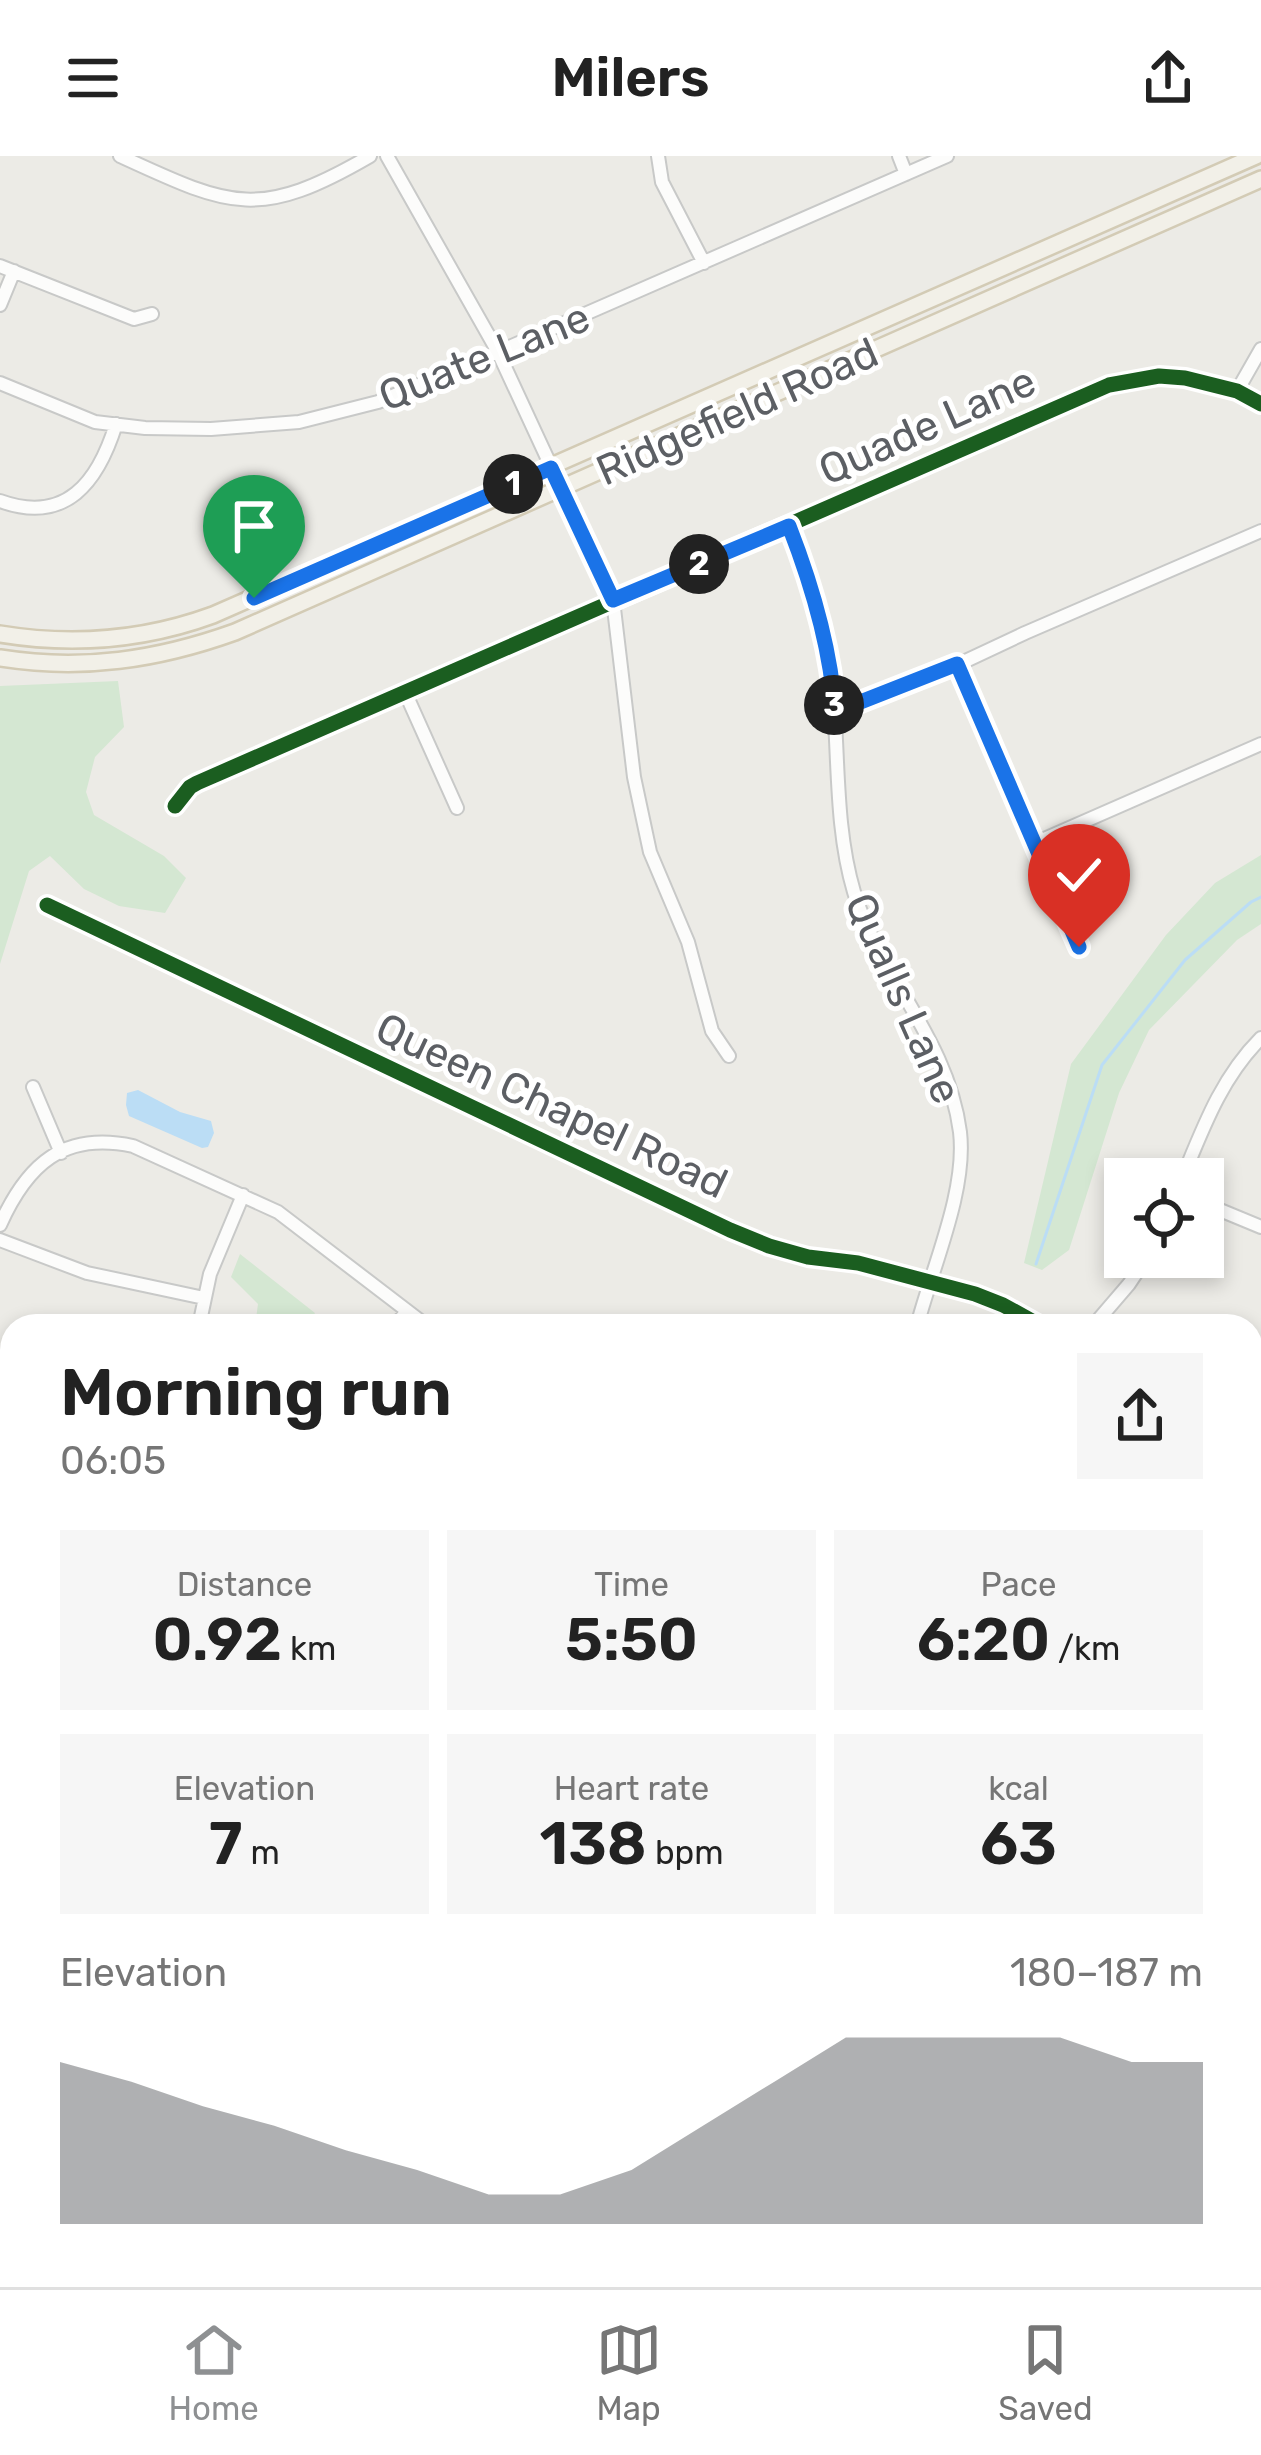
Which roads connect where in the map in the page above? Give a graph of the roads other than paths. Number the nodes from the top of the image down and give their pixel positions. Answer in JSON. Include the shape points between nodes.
{"nodes":[{"id":1,"x":120,"y":156,"type":"edge"},
{"id":2,"x":370,"y":156,"type":"edge"},
{"id":3,"x":387,"y":156,"type":"edge"},
{"id":4,"x":658,"y":156,"type":"edge"},
{"id":5,"x":898,"y":156,"type":"edge"},
{"id":6,"x":947,"y":156,"type":"edge"},
{"id":7,"x":1256,"y":156,"type":"edge"},
{"id":8,"x":906,"y":173,"type":"junction"},
{"id":9,"x":1261,"y":179,"type":"edge"},
{"id":10,"x":704,"y":263,"type":"junction"},
{"id":11,"x":7,"y":268,"type":"edge"},
{"id":12,"x":0,"y":305,"type":"edge"},
{"id":13,"x":152,"y":314,"type":"dead end"},
{"id":14,"x":1261,"y":349,"type":"edge"},
{"id":15,"x":498,"y":352,"type":"junction"},
{"id":16,"x":0,"y":382,"type":"edge"},
{"id":17,"x":1238,"y":391,"type":"junction"},
{"id":18,"x":1261,"y":404,"type":"edge"},
{"id":19,"x":116,"y":424,"type":"junction"},
{"id":20,"x":551,"y":468,"type":"junction"},
{"id":21,"x":561,"y":489,"type":"junction"},
{"id":22,"x":0,"y":502,"type":"edge"},
{"id":23,"x":789,"y":526,"type":"junction"},
{"id":24,"x":1261,"y":531,"type":"edge"},
{"id":25,"x":613,"y":600,"type":"junction"},
{"id":26,"x":0,"y":634,"type":"edge"},
{"id":27,"x":0,"y":658,"type":"edge"},
{"id":28,"x":957,"y":664,"type":"junction"},
{"id":29,"x":405,"y":692,"type":"junction"},
{"id":30,"x":835,"y":712,"type":"junction"},
{"id":31,"x":1261,"y":744,"type":"edge"},
{"id":32,"x":175,"y":806,"type":"dead end"},
{"id":33,"x":458,"y":808,"type":"dead end"},
{"id":34,"x":1035,"y":843,"type":"junction"},
{"id":35,"x":47,"y":904,"type":"dead end"},
{"id":36,"x":1079,"y":947,"type":"dead end"},
{"id":37,"x":1261,"y":1039,"type":"edge"},
{"id":38,"x":729,"y":1055,"type":"dead end"},
{"id":39,"x":33,"y":1087,"type":"dead end"},
{"id":40,"x":61,"y":1153,"type":"junction"},
{"id":41,"x":1191,"y":1158,"type":"edge"},
{"id":42,"x":243,"y":1196,"type":"junction"},
{"id":43,"x":1224,"y":1212,"type":"edge"},
{"id":44,"x":0,"y":1225,"type":"edge"},
{"id":45,"x":1261,"y":1227,"type":"edge"},
{"id":46,"x":0,"y":1240,"type":"edge"},
{"id":47,"x":1133,"y":1278,"type":"edge"},
{"id":48,"x":929,"y":1281,"type":"junction"},
{"id":49,"x":203,"y":1298,"type":"junction"},
{"id":50,"x":406,"y":1311,"type":"junction"},
{"id":51,"x":201,"y":1314,"type":"edge"},
{"id":52,"x":404,"y":1314,"type":"edge"},
{"id":53,"x":410,"y":1314,"type":"edge"},
{"id":54,"x":920,"y":1314,"type":"edge"},
{"id":55,"x":1017,"y":1314,"type":"edge"},
{"id":56,"x":1103,"y":1314,"type":"edge"}],
"edges":[{"from":1,"to":2,"type":"street","via":[[200,191],[257,202]]},
{"from":3,"to":15,"type":"street"},
{"from":4,"to":10,"type":"street","via":[[662,182]]},
{"from":5,"to":8,"type":"street"},
{"from":6,"to":8,"type":"street","name":"Quate Lane"},
{"from":7,"to":20,"type":"main road","name":"Ridgefield Road"},
{"from":8,"to":10,"type":"street","name":"Quate Lane"},
{"from":9,"to":21,"type":"main road","name":"Ridgefield Road"},
{"from":10,"to":15,"type":"street","name":"Quate Lane"},
{"from":11,"to":12,"type":"street"},
{"from":11,"to":13,"type":"street","via":[[134,320]]},
{"from":14,"to":17,"type":"street"},
{"from":15,"to":19,"type":"street","name":"Quate Lane","via":[[378,402],[299,422],[211,429]]},
{"from":15,"to":20,"type":"street"},
{"from":16,"to":19,"type":"street","name":"Quate Lane"},
{"from":17,"to":18,"type":"street","name":"Quade Lane"},
{"from":17,"to":23,"type":"street","name":"Quade Lane","via":[[1159,376],[1109,386]]},
{"from":19,"to":22,"type":"street","via":[[94,476],[60,505]]},
{"from":20,"to":21,"type":"street"},
{"from":20,"to":26,"type":"main road","name":"Ridgefield Road","via":[[187,625],[96,641]]},
{"from":21,"to":25,"type":"street"},
{"from":21,"to":27,"type":"main road","name":"Ridgefield Road","via":[[191,647],[79,665]]},
{"from":23,"to":25,"type":"street","name":"Quade Lane"},
{"from":23,"to":30,"type":"street","name":"Qualls Lane","via":[[822,631]]},
{"from":24,"to":28,"type":"street"},
{"from":25,"to":29,"type":"street","name":"Quade Lane"},
{"from":25,"to":38,"type":"street","via":[[650,852],[688,942],[712,1031]]},
{"from":28,"to":30,"type":"street"},
{"from":28,"to":34,"type":"street"},
{"from":29,"to":32,"type":"street","name":"Quade Lane","via":[[197,783]]},
{"from":29,"to":33,"type":"street"},
{"from":30,"to":48,"type":"street","name":"Qualls Lane","via":[[839,805],[855,897],[932,1041],[960,1135],[955,1196]]},
{"from":31,"to":34,"type":"street"},
{"from":34,"to":36,"type":"street"},
{"from":35,"to":48,"type":"street","name":"Queen Chapel Road","via":[[749,1238]]},
{"from":37,"to":41,"type":"street","via":[[1222,1088]]},
{"from":39,"to":40,"type":"street"},
{"from":40,"to":42,"type":"street","via":[[126,1144]]},
{"from":40,"to":44,"type":"street","via":[[24,1180]]},
{"from":42,"to":49,"type":"street"},
{"from":42,"to":50,"type":"street","via":[[278,1212]]},
{"from":43,"to":45,"type":"street"},
{"from":46,"to":49,"type":"street","via":[[87,1273]]},
{"from":47,"to":56,"type":"street"},
{"from":48,"to":54,"type":"street","name":"Qualls Lane"},
{"from":48,"to":55,"type":"street","name":"Queen Chapel Road"},
{"from":49,"to":51,"type":"street"},
{"from":50,"to":52,"type":"street"},
{"from":50,"to":53,"type":"street"}]}
